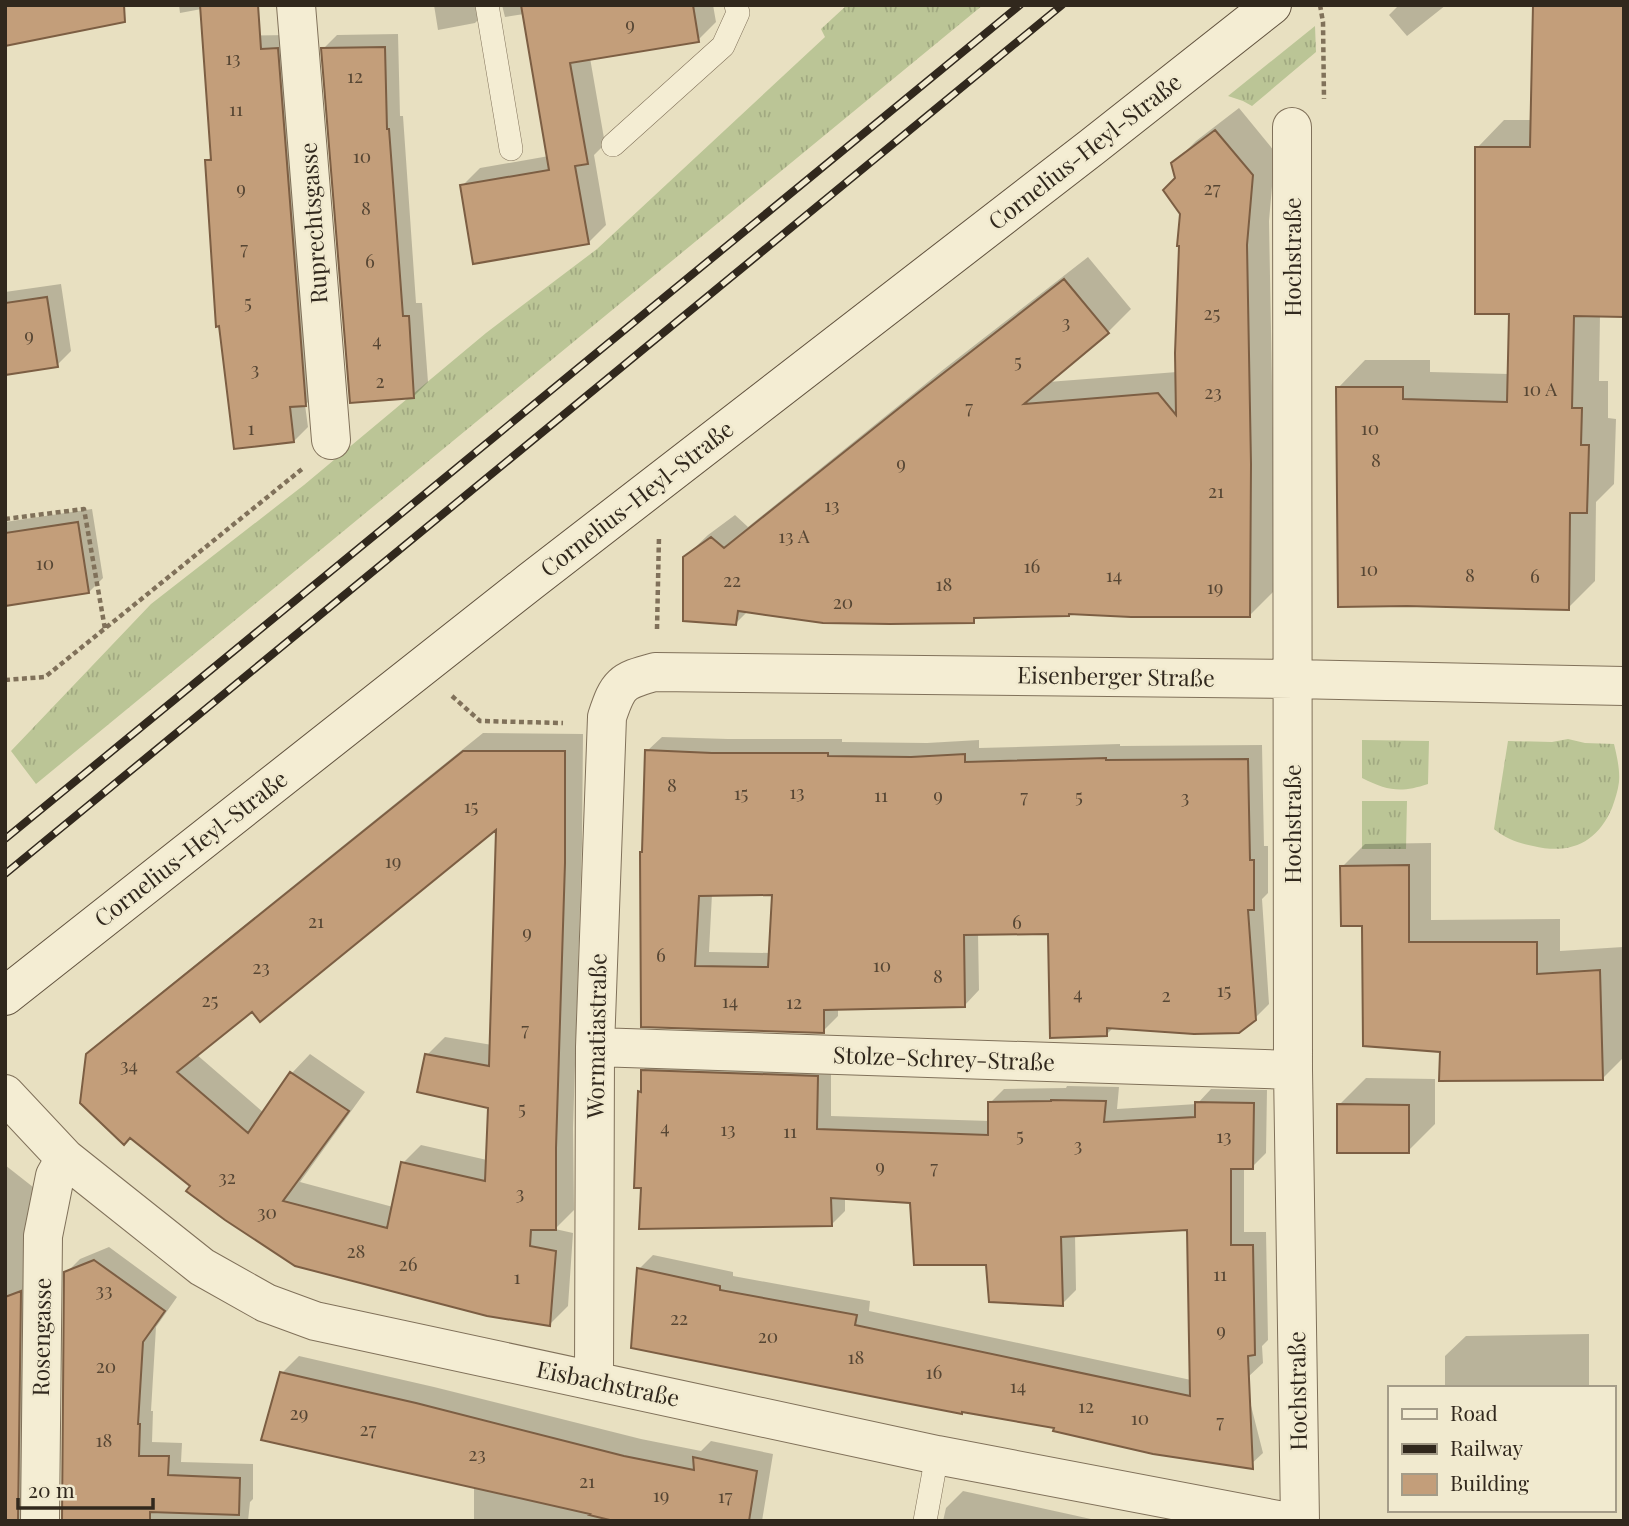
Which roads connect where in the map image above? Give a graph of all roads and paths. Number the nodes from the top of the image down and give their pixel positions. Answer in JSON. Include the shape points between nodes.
{"nodes":[{"id":1,"x":296,"y":5,"type":"edge"},
{"id":2,"x":487,"y":5,"type":"edge"},
{"id":3,"x":736,"y":5,"type":"edge"},
{"id":4,"x":1272,"y":5,"type":"edge"},
{"id":5,"x":1321,"y":5,"type":"edge"},
{"id":6,"x":1292,"y":127,"type":"joint"},
{"id":7,"x":613,"y":145,"type":"dead end"},
{"id":8,"x":511,"y":149,"type":"dead end"},
{"id":9,"x":331,"y":440,"type":"joint"},
{"id":10,"x":640,"y":497,"type":"junction"},
{"id":11,"x":5,"y":519,"type":"edge"},
{"id":12,"x":106,"y":629,"type":"junction"},
{"id":13,"x":420,"y":669,"type":"junction"},
{"id":14,"x":655,"y":672,"type":"junction"},
{"id":15,"x":1293,"y":679,"type":"junction"},
{"id":16,"x":5,"y":680,"type":"edge"},
{"id":17,"x":1624,"y":686,"type":"edge"},
{"id":18,"x":611,"y":708,"type":"junction"},
{"id":19,"x":5,"y":996,"type":"edge"},
{"id":20,"x":595,"y":1047,"type":"junction"},
{"id":21,"x":1293,"y":1070,"type":"junction"},
{"id":22,"x":5,"y":1094,"type":"edge"},
{"id":23,"x":65,"y":1158,"type":"junction"},
{"id":24,"x":594,"y":1381,"type":"junction"},
{"id":25,"x":937,"y":1455,"type":"junction"},
{"id":26,"x":40,"y":1521,"type":"edge"},
{"id":27,"x":925,"y":1521,"type":"edge"},
{"id":28,"x":1283,"y":1521,"type":"edge"},
{"id":29,"x":1300,"y":1521,"type":"edge"}],
"edges":[{"from":1,"to":9,"type":"street","name":"Ruprechtsgasse"},
{"from":2,"to":8,"type":"lane"},
{"from":3,"to":7,"type":"lane","via":[[738,13],[723,46]]},
{"from":4,"to":10,"type":"street","name":"Cornelius-Heyl-Straße"},
{"from":5,"to":6,"type":"path","via":[[1324,99]]},
{"from":6,"to":15,"type":"street","name":"Hochstraße"},
{"from":9,"to":12,"type":"path","via":[[331,445]]},
{"from":10,"to":13,"type":"street","name":"Cornelius-Heyl-Straße"},
{"from":10,"to":14,"type":"path","via":[[660,536]]},
{"from":11,"to":12,"type":"path","via":[[83,509]]},
{"from":12,"to":16,"type":"path","via":[[45,677]]},
{"from":13,"to":18,"type":"path","via":[[480,721]]},
{"from":13,"to":19,"type":"street","name":"Cornelius-Heyl-Straße"},
{"from":14,"to":15,"type":"street","name":"Eisenberger Straße"},
{"from":14,"to":18,"type":"street","name":"Eisenberger Straße","via":[[631,679]]},
{"from":15,"to":17,"type":"street","name":"Eisenberger Straße"},
{"from":15,"to":21,"type":"street","name":"Hochstraße"},
{"from":18,"to":20,"type":"street","name":"Wormatiastraße"},
{"from":20,"to":21,"type":"street","name":"Stolze-Schrey-Straße"},
{"from":20,"to":24,"type":"street","name":"Wormatiastraße"},
{"from":21,"to":29,"type":"street","name":"Hochstraße"},
{"from":22,"to":23,"type":"street","name":"Eisbachstraße"},
{"from":23,"to":24,"type":"street","name":"Eisbachstraße","via":[[202,1267],[266,1303],[315,1321]]},
{"from":23,"to":26,"type":"street","name":"Rosengasse","via":[[55,1176],[43,1236]]},
{"from":24,"to":25,"type":"street","name":"Eisbachstraße"},
{"from":25,"to":27,"type":"lane"},
{"from":25,"to":28,"type":"street","name":"Eisbachstraße"}]}
